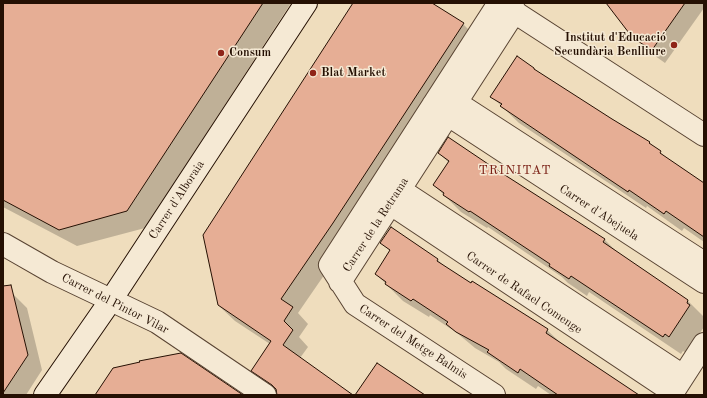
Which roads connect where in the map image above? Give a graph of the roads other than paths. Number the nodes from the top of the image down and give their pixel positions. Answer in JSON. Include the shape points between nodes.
{"nodes":[{"id":1,"x":306,"y":3,"type":"edge"},
{"id":2,"x":505,"y":6,"type":"edge"},
{"id":3,"x":444,"y":104,"type":"junction"},
{"id":4,"x":704,"y":135,"type":"edge"},
{"id":5,"x":388,"y":192,"type":"junction"},
{"id":6,"x":3,"y":244,"type":"edge"},
{"id":7,"x":704,"y":263,"type":"edge"},
{"id":8,"x":340,"y":282,"type":"joint"},
{"id":9,"x":704,"y":282,"type":"edge"},
{"id":10,"x":111,"y":300,"type":"junction"},
{"id":11,"x":704,"y":344,"type":"edge"},
{"id":12,"x":676,"y":388,"type":"edge"},
{"id":13,"x":45,"y":395,"type":"edge"},
{"id":14,"x":265,"y":395,"type":"edge"},
{"id":15,"x":494,"y":395,"type":"edge"}],
"edges":[{"from":1,"to":10,"type":"street","name":"Carrer d'Alboraia"},
{"from":2,"to":3,"type":"street","name":"Carrer de la Retrama"},
{"from":2,"to":4,"type":"street"},
{"from":3,"to":5,"type":"street","name":"Carrer de la Retrama"},
{"from":3,"to":7,"type":"street","name":"Carrer d'Abejuela"},
{"from":3,"to":9,"type":"street","name":"Carrer d'Abejuela"},
{"from":5,"to":8,"type":"street","name":"Carrer de la Retrama"},
{"from":5,"to":12,"type":"street","name":"Carrer de Rafael Comenge"},
{"from":6,"to":10,"type":"street","name":"Carrer del Pintor Vilar","via":[[52,272]]},
{"from":8,"to":15,"type":"street","name":"Carrer del Metge Balmis","via":[[355,304]]},
{"from":10,"to":13,"type":"street","name":"Carrer d'Alboraia"},
{"from":10,"to":14,"type":"street","name":"Carrer del Pintor Vilar","via":[[157,322]]},
{"from":11,"to":12,"type":"street"}]}
